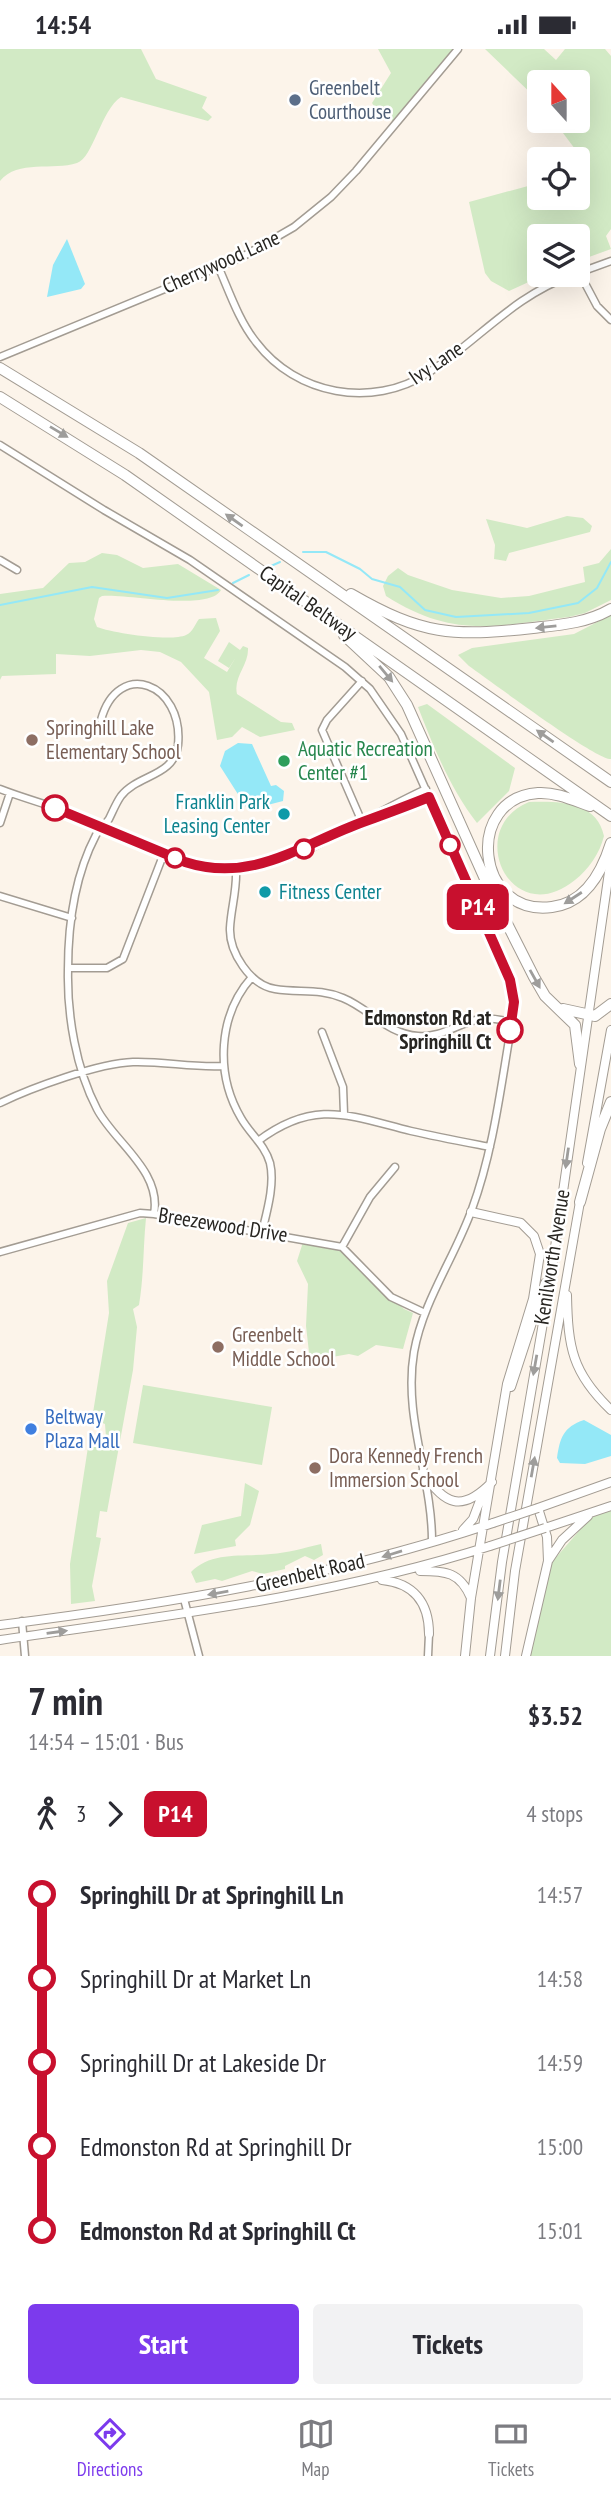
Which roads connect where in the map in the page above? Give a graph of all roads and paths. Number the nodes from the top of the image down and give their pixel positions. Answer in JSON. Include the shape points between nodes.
{"nodes":[{"id":1,"x":458,"y":49,"type":"edge"},
{"id":2,"x":611,"y":261,"type":"edge"},
{"id":3,"x":218,"y":266,"type":"junction"},
{"id":4,"x":590,"y":268,"type":"edge"},
{"id":5,"x":548,"y":287,"type":"edge"},
{"id":6,"x":585,"y":287,"type":"edge"},
{"id":7,"x":611,"y":320,"type":"edge"},
{"id":8,"x":0,"y":357,"type":"edge"},
{"id":9,"x":0,"y":368,"type":"edge"},
{"id":10,"x":0,"y":397,"type":"edge"},
{"id":11,"x":0,"y":445,"type":"edge"},
{"id":12,"x":290,"y":558,"type":"junction"},
{"id":13,"x":0,"y":560,"type":"edge"},
{"id":14,"x":17,"y":570,"type":"dead end"},
{"id":15,"x":298,"y":596,"type":"junction"},
{"id":16,"x":611,"y":609,"type":"edge"},
{"id":17,"x":362,"y":681,"type":"junction"},
{"id":18,"x":102,"y":720,"type":"dead end"},
{"id":19,"x":608,"y":779,"type":"edge"},
{"id":20,"x":0,"y":789,"type":"edge"},
{"id":21,"x":426,"y":789,"type":"junction"},
{"id":22,"x":10,"y":793,"type":"junction"},
{"id":23,"x":429,"y":797,"type":"junction"},
{"id":24,"x":609,"y":815,"type":"edge"},
{"id":25,"x":363,"y":822,"type":"junction"},
{"id":26,"x":0,"y":824,"type":"edge"},
{"id":27,"x":103,"y":826,"type":"junction"},
{"id":28,"x":611,"y":843,"type":"edge"},
{"id":29,"x":164,"y":853,"type":"junction"},
{"id":30,"x":611,"y":858,"type":"edge"},
{"id":31,"x":236,"y":870,"type":"junction"},
{"id":32,"x":0,"y":895,"type":"edge"},
{"id":33,"x":72,"y":918,"type":"junction"},
{"id":34,"x":68,"y":968,"type":"junction"},
{"id":35,"x":252,"y":977,"type":"junction"},
{"id":36,"x":611,"y":1004,"type":"edge"},
{"id":37,"x":556,"y":1007,"type":"junction"},
{"id":38,"x":586,"y":1016,"type":"junction"},
{"id":39,"x":512,"y":1022,"type":"junction"},
{"id":40,"x":611,"y":1030,"type":"edge"},
{"id":41,"x":321,"y":1032,"type":"dead end"},
{"id":42,"x":580,"y":1064,"type":"junction"},
{"id":43,"x":224,"y":1066,"type":"junction"},
{"id":44,"x":84,"y":1074,"type":"junction"},
{"id":45,"x":611,"y":1102,"type":"edge"},
{"id":46,"x":0,"y":1103,"type":"edge"},
{"id":47,"x":344,"y":1114,"type":"junction"},
{"id":48,"x":258,"y":1141,"type":"junction"},
{"id":49,"x":490,"y":1147,"type":"junction"},
{"id":50,"x":395,"y":1167,"type":"dead end"},
{"id":51,"x":580,"y":1202,"type":"junction"},
{"id":52,"x":471,"y":1212,"type":"junction"},
{"id":53,"x":154,"y":1214,"type":"junction"},
{"id":54,"x":262,"y":1232,"type":"junction"},
{"id":55,"x":342,"y":1247,"type":"junction"},
{"id":56,"x":555,"y":1250,"type":"junction"},
{"id":57,"x":0,"y":1252,"type":"edge"},
{"id":58,"x":568,"y":1275,"type":"junction"},
{"id":59,"x":425,"y":1313,"type":"junction"},
{"id":60,"x":505,"y":1407,"type":"junction"},
{"id":61,"x":611,"y":1410,"type":"edge"},
{"id":62,"x":423,"y":1472,"type":"junction"},
{"id":63,"x":492,"y":1482,"type":"junction"},
{"id":64,"x":611,"y":1482,"type":"edge"},
{"id":65,"x":484,"y":1490,"type":"junction"},
{"id":66,"x":611,"y":1506,"type":"edge"},
{"id":67,"x":538,"y":1508,"type":"junction"},
{"id":68,"x":593,"y":1512,"type":"junction"},
{"id":69,"x":484,"y":1527,"type":"junction"},
{"id":70,"x":545,"y":1528,"type":"junction"},
{"id":71,"x":457,"y":1534,"type":"junction"},
{"id":72,"x":432,"y":1542,"type":"junction"},
{"id":73,"x":480,"y":1549,"type":"junction"},
{"id":74,"x":548,"y":1561,"type":"junction"},
{"id":75,"x":410,"y":1571,"type":"junction"},
{"id":76,"x":361,"y":1582,"type":"junction"},
{"id":77,"x":471,"y":1598,"type":"junction"},
{"id":78,"x":184,"y":1599,"type":"junction"},
{"id":79,"x":188,"y":1614,"type":"junction"},
{"id":80,"x":22,"y":1622,"type":"junction"},
{"id":81,"x":0,"y":1625,"type":"edge"},
{"id":82,"x":429,"y":1634,"type":"joint"},
{"id":83,"x":24,"y":1636,"type":"junction"},
{"id":84,"x":0,"y":1640,"type":"edge"},
{"id":85,"x":25,"y":1656,"type":"edge"},
{"id":86,"x":199,"y":1656,"type":"edge"},
{"id":87,"x":428,"y":1656,"type":"edge"},
{"id":88,"x":465,"y":1656,"type":"edge"},
{"id":89,"x":490,"y":1656,"type":"edge"},
{"id":90,"x":505,"y":1656,"type":"edge"},
{"id":91,"x":526,"y":1656,"type":"edge"}],
"edges":[{"from":1,"to":3,"type":"street","name":"Cherrywood Lane","via":[[331,197],[266,245]]},
{"from":2,"to":4,"type":"street","name":"Ivy Lane"},
{"from":3,"to":5,"type":"street","name":"Ivy Lane","via":[[250,334],[275,362],[317,387],[356,393],[384,391],[422,377],[513,305]]},
{"from":3,"to":8,"type":"street","name":"Cherrywood Lane"},
{"from":6,"to":7,"type":"street"},
{"from":12,"to":9,"type":"highway","name":"Capital Beltway","one_way":true,"via":[[128,446]]},
{"from":10,"to":15,"type":"highway","name":"Capital Beltway","one_way":true,"via":[[125,475]]},
{"from":11,"to":17,"type":"street","via":[[190,560]]},
{"from":16,"to":12,"type":"highway","one_way":true,"via":[[561,625],[479,634],[440,632],[392,617]]},
{"from":19,"to":12,"type":"highway","name":"Capital Beltway","one_way":true},
{"from":13,"to":14,"type":"street"},
{"from":15,"to":24,"type":"highway","name":"Capital Beltway"},
{"from":15,"to":37,"type":"highway","one_way":true,"via":[[371,658],[397,688],[506,923],[540,988]]},
{"from":17,"to":21,"type":"street","via":[[392,718]]},
{"from":17,"to":25,"type":"street","via":[[322,730]]},
{"from":18,"to":27,"type":"street","via":[[107,701],[115,693],[144,685],[170,701],[178,736],[171,763],[130,786]]},
{"from":20,"to":22,"type":"street"},
{"from":21,"to":23,"type":"street"},
{"from":21,"to":25,"type":"street"},
{"from":22,"to":26,"type":"street"},
{"from":22,"to":27,"type":"street"},
{"from":23,"to":25,"type":"street"},
{"from":23,"to":39,"type":"street","via":[[510,980]]},
{"from":28,"to":24,"type":"highway","one_way":true,"via":[[588,887],[569,903],[547,908],[524,904],[505,893],[492,875],[487,855],[489,833],[500,813],[527,795],[553,794]]},
{"from":25,"to":31,"type":"street","via":[[273,862]]},
{"from":27,"to":29,"type":"street"},
{"from":27,"to":33,"type":"street","via":[[86,859]]},
{"from":29,"to":31,"type":"street","via":[[200,867]]},
{"from":29,"to":34,"type":"street","via":[[123,959],[107,968]]},
{"from":30,"to":38,"type":"main road","name":"Kenilworth Avenue"},
{"from":31,"to":35,"type":"street","via":[[231,940]]},
{"from":32,"to":33,"type":"street"},
{"from":33,"to":34,"type":"street"},
{"from":34,"to":44,"type":"street","via":[[71,1015]]},
{"from":35,"to":39,"type":"street","via":[[271,988],[314,989],[341,997],[386,1026],[413,1036],[444,1033],[479,1019]]},
{"from":35,"to":43,"type":"street","via":[[229,1017]]},
{"from":36,"to":38,"type":"highway","via":[[602,1013]]},
{"from":37,"to":38,"type":"highway"},
{"from":37,"to":42,"type":"highway","via":[[575,1025]]},
{"from":38,"to":42,"type":"main road","name":"Kenilworth Avenue"},
{"from":39,"to":49,"type":"street"},
{"from":40,"to":51,"type":"main road","name":"Kenilworth Avenue"},
{"from":41,"to":47,"type":"street","via":[[343,1087]]},
{"from":42,"to":56,"type":"main road","name":"Kenilworth Avenue","one_way":true},
{"from":43,"to":44,"type":"street","via":[[134,1062],[102,1066]]},
{"from":43,"to":48,"type":"street","via":[[237,1111]]},
{"from":44,"to":46,"type":"street"},
{"from":44,"to":53,"type":"street","via":[[99,1112],[144,1172]]},
{"from":45,"to":51,"type":"highway"},
{"from":47,"to":48,"type":"street","via":[[298,1119]]},
{"from":47,"to":49,"type":"street"},
{"from":48,"to":54,"type":"street","via":[[271,1172]]},
{"from":49,"to":52,"type":"street"},
{"from":50,"to":55,"type":"street","via":[[364,1206]]},
{"from":51,"to":58,"type":"main road","name":"Kenilworth Avenue"},
{"from":52,"to":59,"type":"street"},
{"from":52,"to":60,"type":"main road","via":[[521,1223],[539,1248],[538,1274],[514,1356]]},
{"from":53,"to":54,"type":"street","name":"Breezewood Drive"},
{"from":53,"to":57,"type":"street","name":"Breezewood Drive","via":[[140,1213]]},
{"from":54,"to":55,"type":"street","name":"Breezewood Drive"},
{"from":55,"to":59,"type":"street","via":[[391,1297]]},
{"from":56,"to":60,"type":"main road"},
{"from":56,"to":89,"type":"main road","name":"Kenilworth Avenue","one_way":true},
{"from":58,"to":61,"type":"main road","via":[[566,1327],[572,1355],[584,1380]]},
{"from":90,"to":58,"type":"main road","name":"Kenilworth Avenue","one_way":true,"via":[[517,1559]]},
{"from":59,"to":62,"type":"street","via":[[414,1351],[411,1387]]},
{"from":60,"to":63,"type":"main road"},
{"from":62,"to":65,"type":"main road","via":[[450,1501],[468,1500]]},
{"from":62,"to":72,"type":"street"},
{"from":63,"to":65,"type":"main road"},
{"from":63,"to":69,"type":"main road"},
{"from":64,"to":67,"type":"main road","name":"Greenbelt Road"},
{"from":65,"to":71,"type":"main road","via":[[473,1519]]},
{"from":66,"to":68,"type":"main road","name":"Greenbelt Road"},
{"from":67,"to":69,"type":"main road","name":"Greenbelt Road","bridge":true},
{"from":67,"to":70,"type":"main road"},
{"from":68,"to":70,"type":"main road","name":"Greenbelt Road"},
{"from":68,"to":74,"type":"main road","via":[[567,1535]]},
{"from":69,"to":71,"type":"main road","name":"Greenbelt Road"},
{"from":69,"to":73,"type":"main road"},
{"from":70,"to":73,"type":"main road","name":"Greenbelt Road","bridge":true},
{"from":70,"to":74,"type":"main road"},
{"from":71,"to":72,"type":"main road","name":"Greenbelt Road"},
{"from":72,"to":78,"type":"main road","name":"Greenbelt Road","one_way":true,"via":[[322,1572]]},
{"from":73,"to":75,"type":"main road","name":"Greenbelt Road"},
{"from":73,"to":77,"type":"main road"},
{"from":74,"to":91,"type":"main road"},
{"from":75,"to":76,"type":"main road","name":"Greenbelt Road"},
{"from":75,"to":77,"type":"main road","via":[[451,1573],[463,1581]]},
{"from":76,"to":79,"type":"main road","name":"Greenbelt Road"},
{"from":76,"to":82,"type":"main road","via":[[392,1581],[415,1593],[426,1607]]},
{"from":77,"to":88,"type":"main road"},
{"from":78,"to":79,"type":"street"},
{"from":78,"to":80,"type":"main road","name":"Greenbelt Road"},
{"from":83,"to":79,"type":"main road","name":"Greenbelt Road","one_way":true},
{"from":79,"to":86,"type":"street"},
{"from":80,"to":81,"type":"main road","name":"Greenbelt Road"},
{"from":80,"to":83,"type":"street"},
{"from":82,"to":87,"type":"street"},
{"from":83,"to":84,"type":"main road","name":"Greenbelt Road"},
{"from":83,"to":85,"type":"street"}]}
